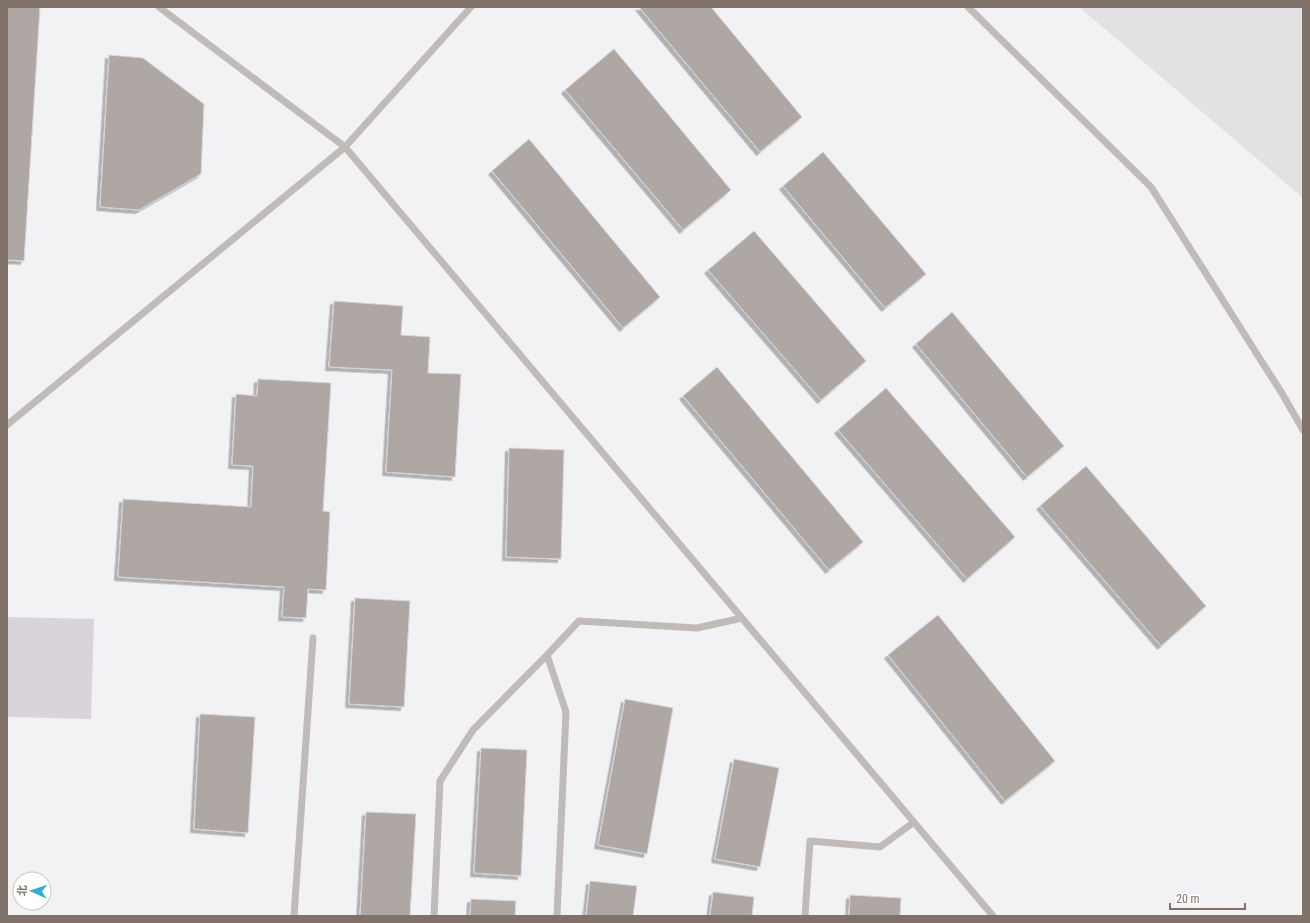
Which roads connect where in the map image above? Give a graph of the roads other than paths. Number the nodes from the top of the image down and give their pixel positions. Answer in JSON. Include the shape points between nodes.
{"nodes":[{"id":1,"x":159,"y":7,"type":"edge"},
{"id":2,"x":471,"y":7,"type":"edge"},
{"id":3,"x":968,"y":7,"type":"edge"},
{"id":4,"x":345,"y":147,"type":"junction"},
{"id":5,"x":7,"y":425,"type":"edge"},
{"id":6,"x":1303,"y":430,"type":"edge"},
{"id":7,"x":742,"y":618,"type":"junction"},
{"id":8,"x":313,"y":638,"type":"dead end"},
{"id":9,"x":547,"y":655,"type":"junction"},
{"id":10,"x":914,"y":822,"type":"junction"},
{"id":11,"x":294,"y":916,"type":"edge"},
{"id":12,"x":434,"y":916,"type":"edge"},
{"id":13,"x":557,"y":916,"type":"edge"},
{"id":14,"x":805,"y":916,"type":"edge"},
{"id":15,"x":994,"y":916,"type":"edge"}],
"edges":[{"from":1,"to":4,"type":"street"},
{"from":2,"to":4,"type":"street"},
{"from":3,"to":6,"type":"street","via":[[1151,187]]},
{"from":4,"to":5,"type":"street"},
{"from":4,"to":7,"type":"street"},
{"from":7,"to":9,"type":"street","via":[[697,628],[579,621]]},
{"from":7,"to":10,"type":"street"},
{"from":8,"to":11,"type":"street"},
{"from":9,"to":12,"type":"street","via":[[473,730],[440,781]]},
{"from":9,"to":13,"type":"street","via":[[566,712]]},
{"from":10,"to":14,"type":"street","via":[[880,847],[810,841]]},
{"from":10,"to":15,"type":"street"}]}
